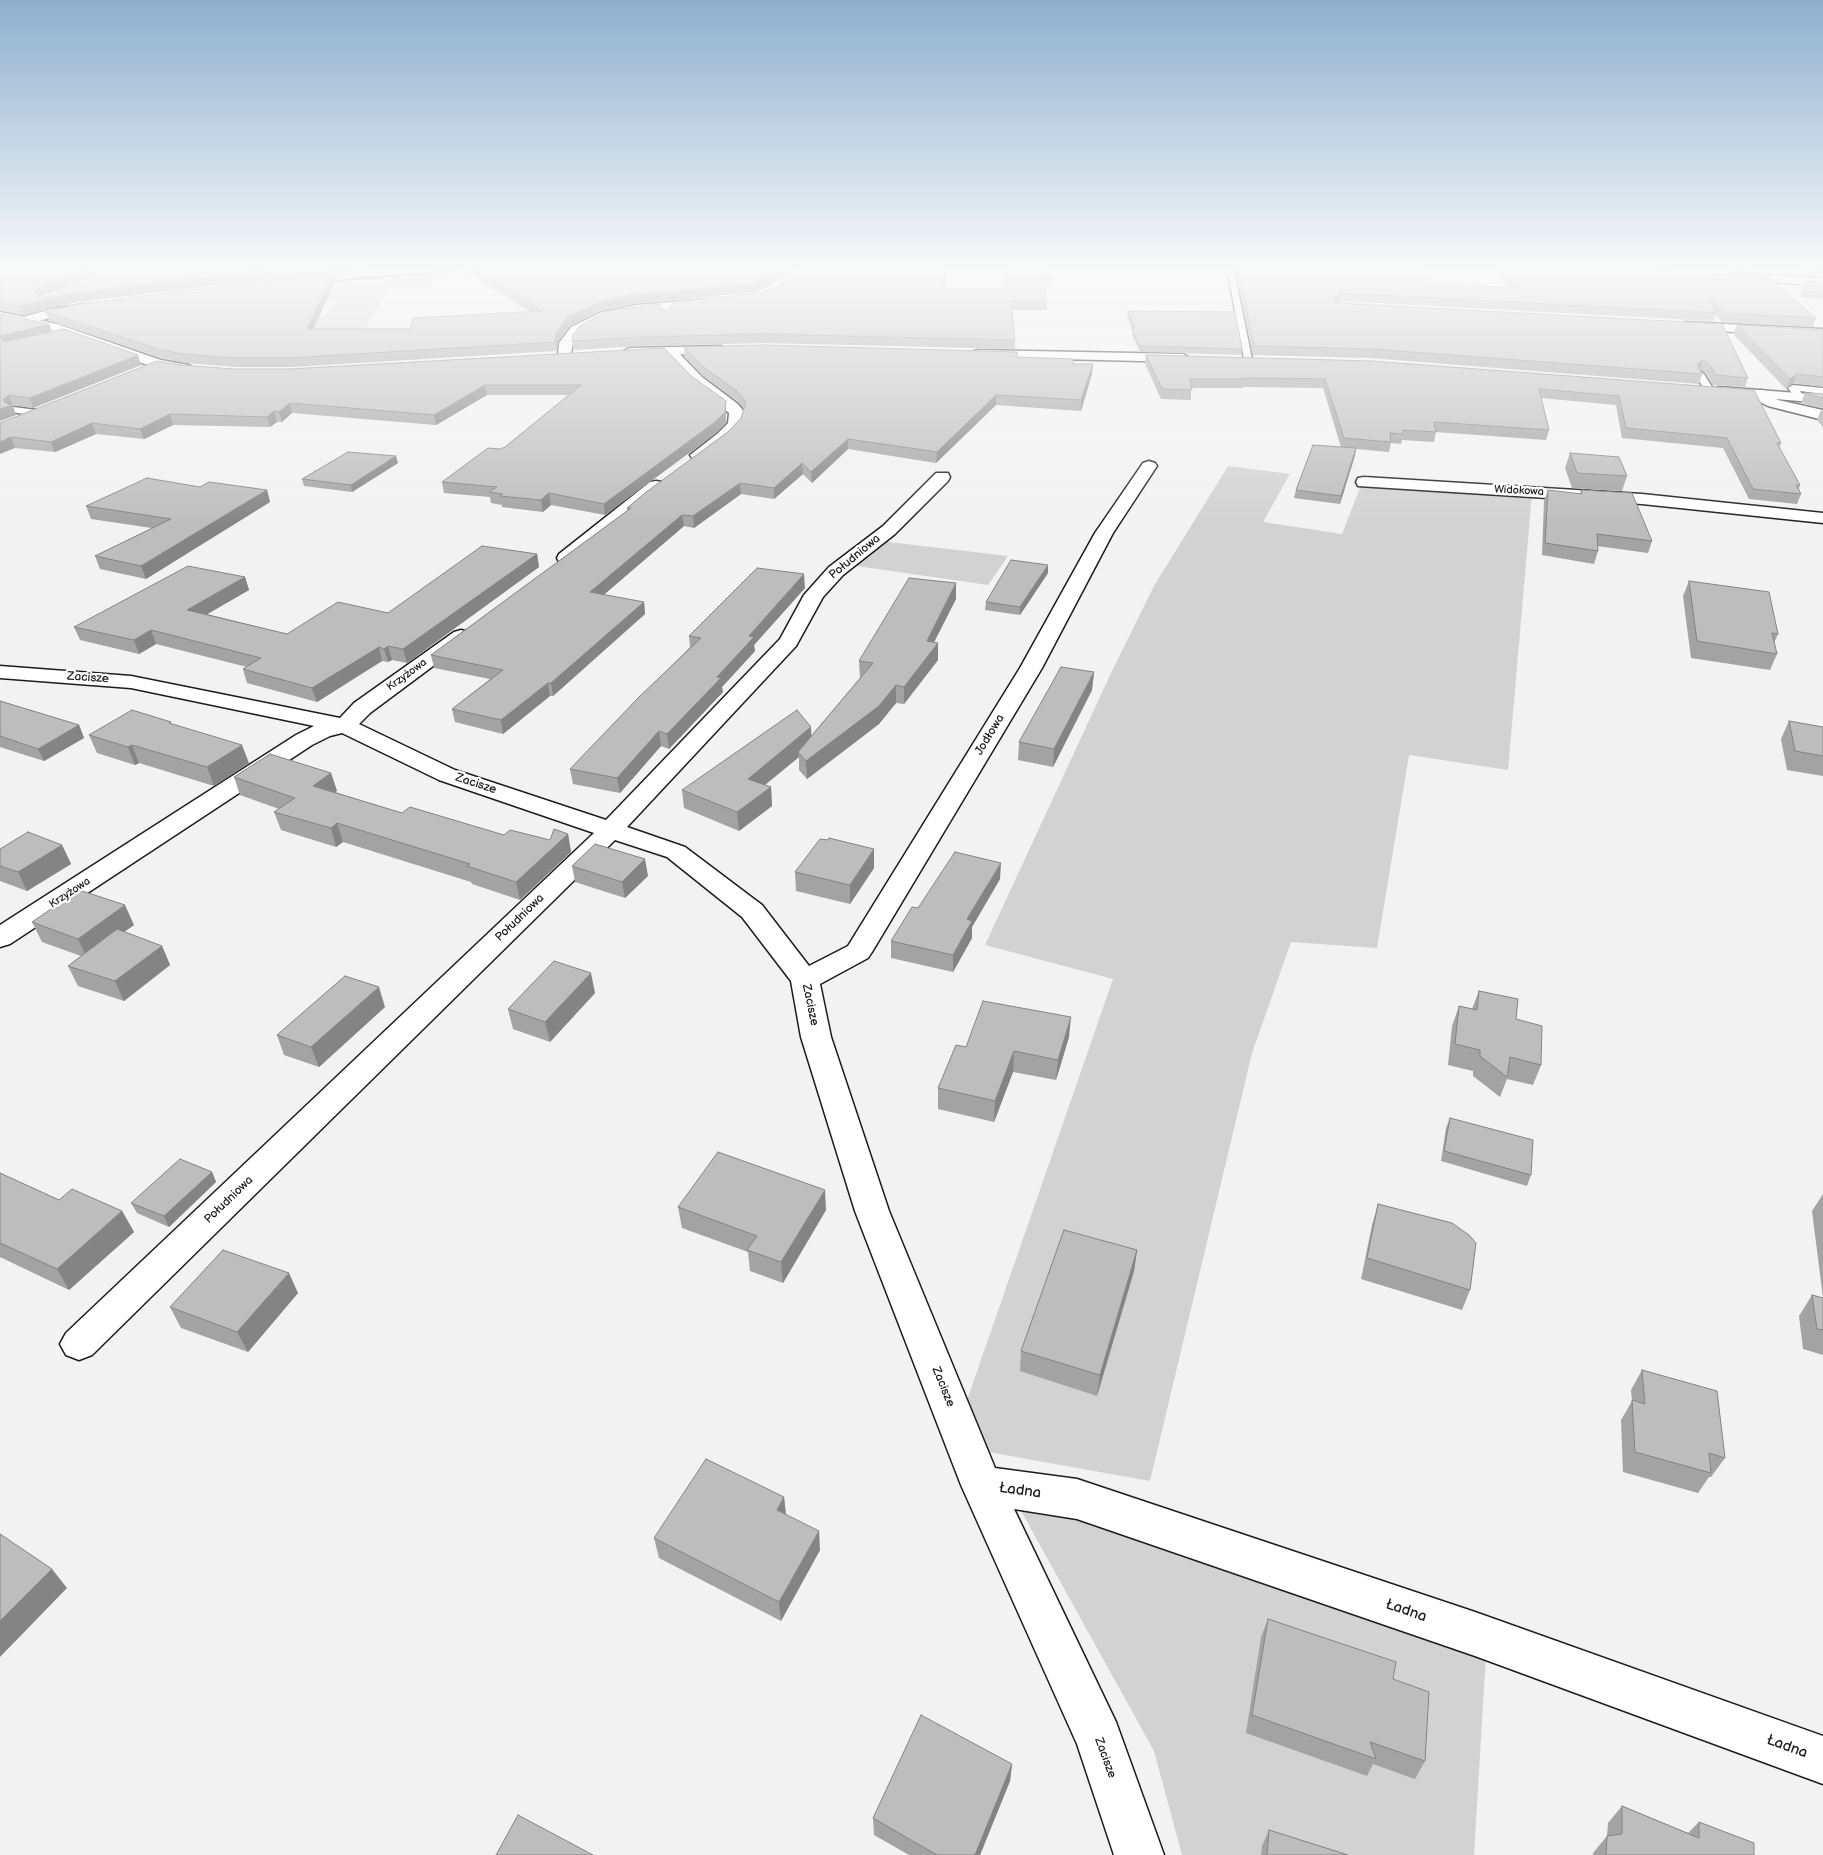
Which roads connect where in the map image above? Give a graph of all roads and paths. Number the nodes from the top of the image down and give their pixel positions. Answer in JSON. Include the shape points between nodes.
{"nodes":[{"id":1,"x":128,"y":354,"type":"edge"},
{"id":2,"x":671,"y":354,"type":"edge"},
{"id":3,"x":967,"y":354,"type":"edge"},
{"id":4,"x":1250,"y":354,"type":"edge"},
{"id":5,"x":1201,"y":358,"type":"edge"},
{"id":6,"x":1230,"y":359,"type":"edge"},
{"id":7,"x":1252,"y":360,"type":"joint"},
{"id":8,"x":158,"y":364,"type":"junction"},
{"id":9,"x":202,"y":371,"type":"edge"},
{"id":10,"x":140,"y":372,"type":"edge"},
{"id":11,"x":1700,"y":374,"type":"edge"},
{"id":12,"x":1692,"y":389,"type":"edge"},
{"id":13,"x":1709,"y":390,"type":"junction"},
{"id":14,"x":1823,"y":391,"type":"edge"},
{"id":15,"x":1762,"y":394,"type":"junction"},
{"id":16,"x":1799,"y":397,"type":"junction"},
{"id":17,"x":1823,"y":399,"type":"edge"},
{"id":18,"x":55,"y":406,"type":"edge"},
{"id":19,"x":14,"y":410,"type":"edge"},
{"id":20,"x":37,"y":413,"type":"junction"},
{"id":21,"x":1823,"y":415,"type":"edge"},
{"id":22,"x":9,"y":424,"type":"edge"},
{"id":23,"x":685,"y":465,"type":"edge"},
{"id":24,"x":1149,"y":466,"type":"dead end"},
{"id":25,"x":670,"y":476,"type":"edge"},
{"id":26,"x":942,"y":477,"type":"dead end"},
{"id":27,"x":1364,"y":482,"type":"dead end"},
{"id":28,"x":1823,"y":518,"type":"edge"},
{"id":29,"x":554,"y":568,"type":"edge"},
{"id":30,"x":476,"y":625,"type":"edge"},
{"id":31,"x":0,"y":672,"type":"edge"},
{"id":32,"x":346,"y":726,"type":"junction"},
{"id":33,"x":611,"y":830,"type":"junction"},
{"id":34,"x":0,"y":938,"type":"edge"},
{"id":35,"x":805,"y":980,"type":"junction"},
{"id":36,"x":79,"y":1344,"type":"dead end"},
{"id":37,"x":982,"y":1485,"type":"junction"},
{"id":38,"x":1823,"y":1760,"type":"edge"},
{"id":39,"x":1139,"y":1855,"type":"edge"}],
"edges":[{"from":1,"to":8,"type":"street"},
{"from":2,"to":23,"type":"street","via":[[737,412],[735,424],[723,437]]},
{"from":3,"to":5,"type":"street"},
{"from":4,"to":7,"type":"lane"},
{"from":6,"to":7,"type":"street"},
{"from":8,"to":9,"type":"street"},
{"from":8,"to":10,"type":"street"},
{"from":11,"to":13,"type":"lane"},
{"from":12,"to":13,"type":"street"},
{"from":13,"to":15,"type":"street"},
{"from":14,"to":16,"type":"lane","via":[[1793,388]]},
{"from":15,"to":16,"type":"street"},
{"from":15,"to":21,"type":"street","via":[[1773,403]]},
{"from":16,"to":17,"type":"street"},
{"from":18,"to":20,"type":"street"},
{"from":19,"to":20,"type":"lane"},
{"from":20,"to":22,"type":"street"},
{"from":24,"to":35,"type":"street","name":"Jodłowa","via":[[1104,532],[1031,668],[858,952]]},
{"from":25,"to":29,"type":"street"},
{"from":26,"to":33,"type":"street","name":"Południowa","via":[[889,530],[836,571],[814,595],[790,642]]},
{"from":27,"to":28,"type":"street","name":"Widokowa","via":[[1642,499]]},
{"from":30,"to":32,"type":"street","name":"Krzyżowa","via":[[362,708]]},
{"from":31,"to":32,"type":"street","name":"Zacisze","via":[[131,682]]},
{"from":32,"to":33,"type":"street","name":"Zacisze","via":[[447,775]]},
{"from":32,"to":34,"type":"street","name":"Krzyżowa","via":[[323,731],[304,740]]},
{"from":33,"to":35,"type":"street","name":"Zacisze","via":[[676,852],[752,911]]},
{"from":33,"to":36,"type":"street","name":"Południowa"},
{"from":35,"to":37,"type":"street","name":"Zacisze","via":[[816,1037],[872,1211]]},
{"from":37,"to":38,"type":"street","name":"Ładna","via":[[1077,1498],[1475,1634]]},
{"from":37,"to":39,"type":"street","name":"Zacisze","via":[[1099,1739]]}]}
